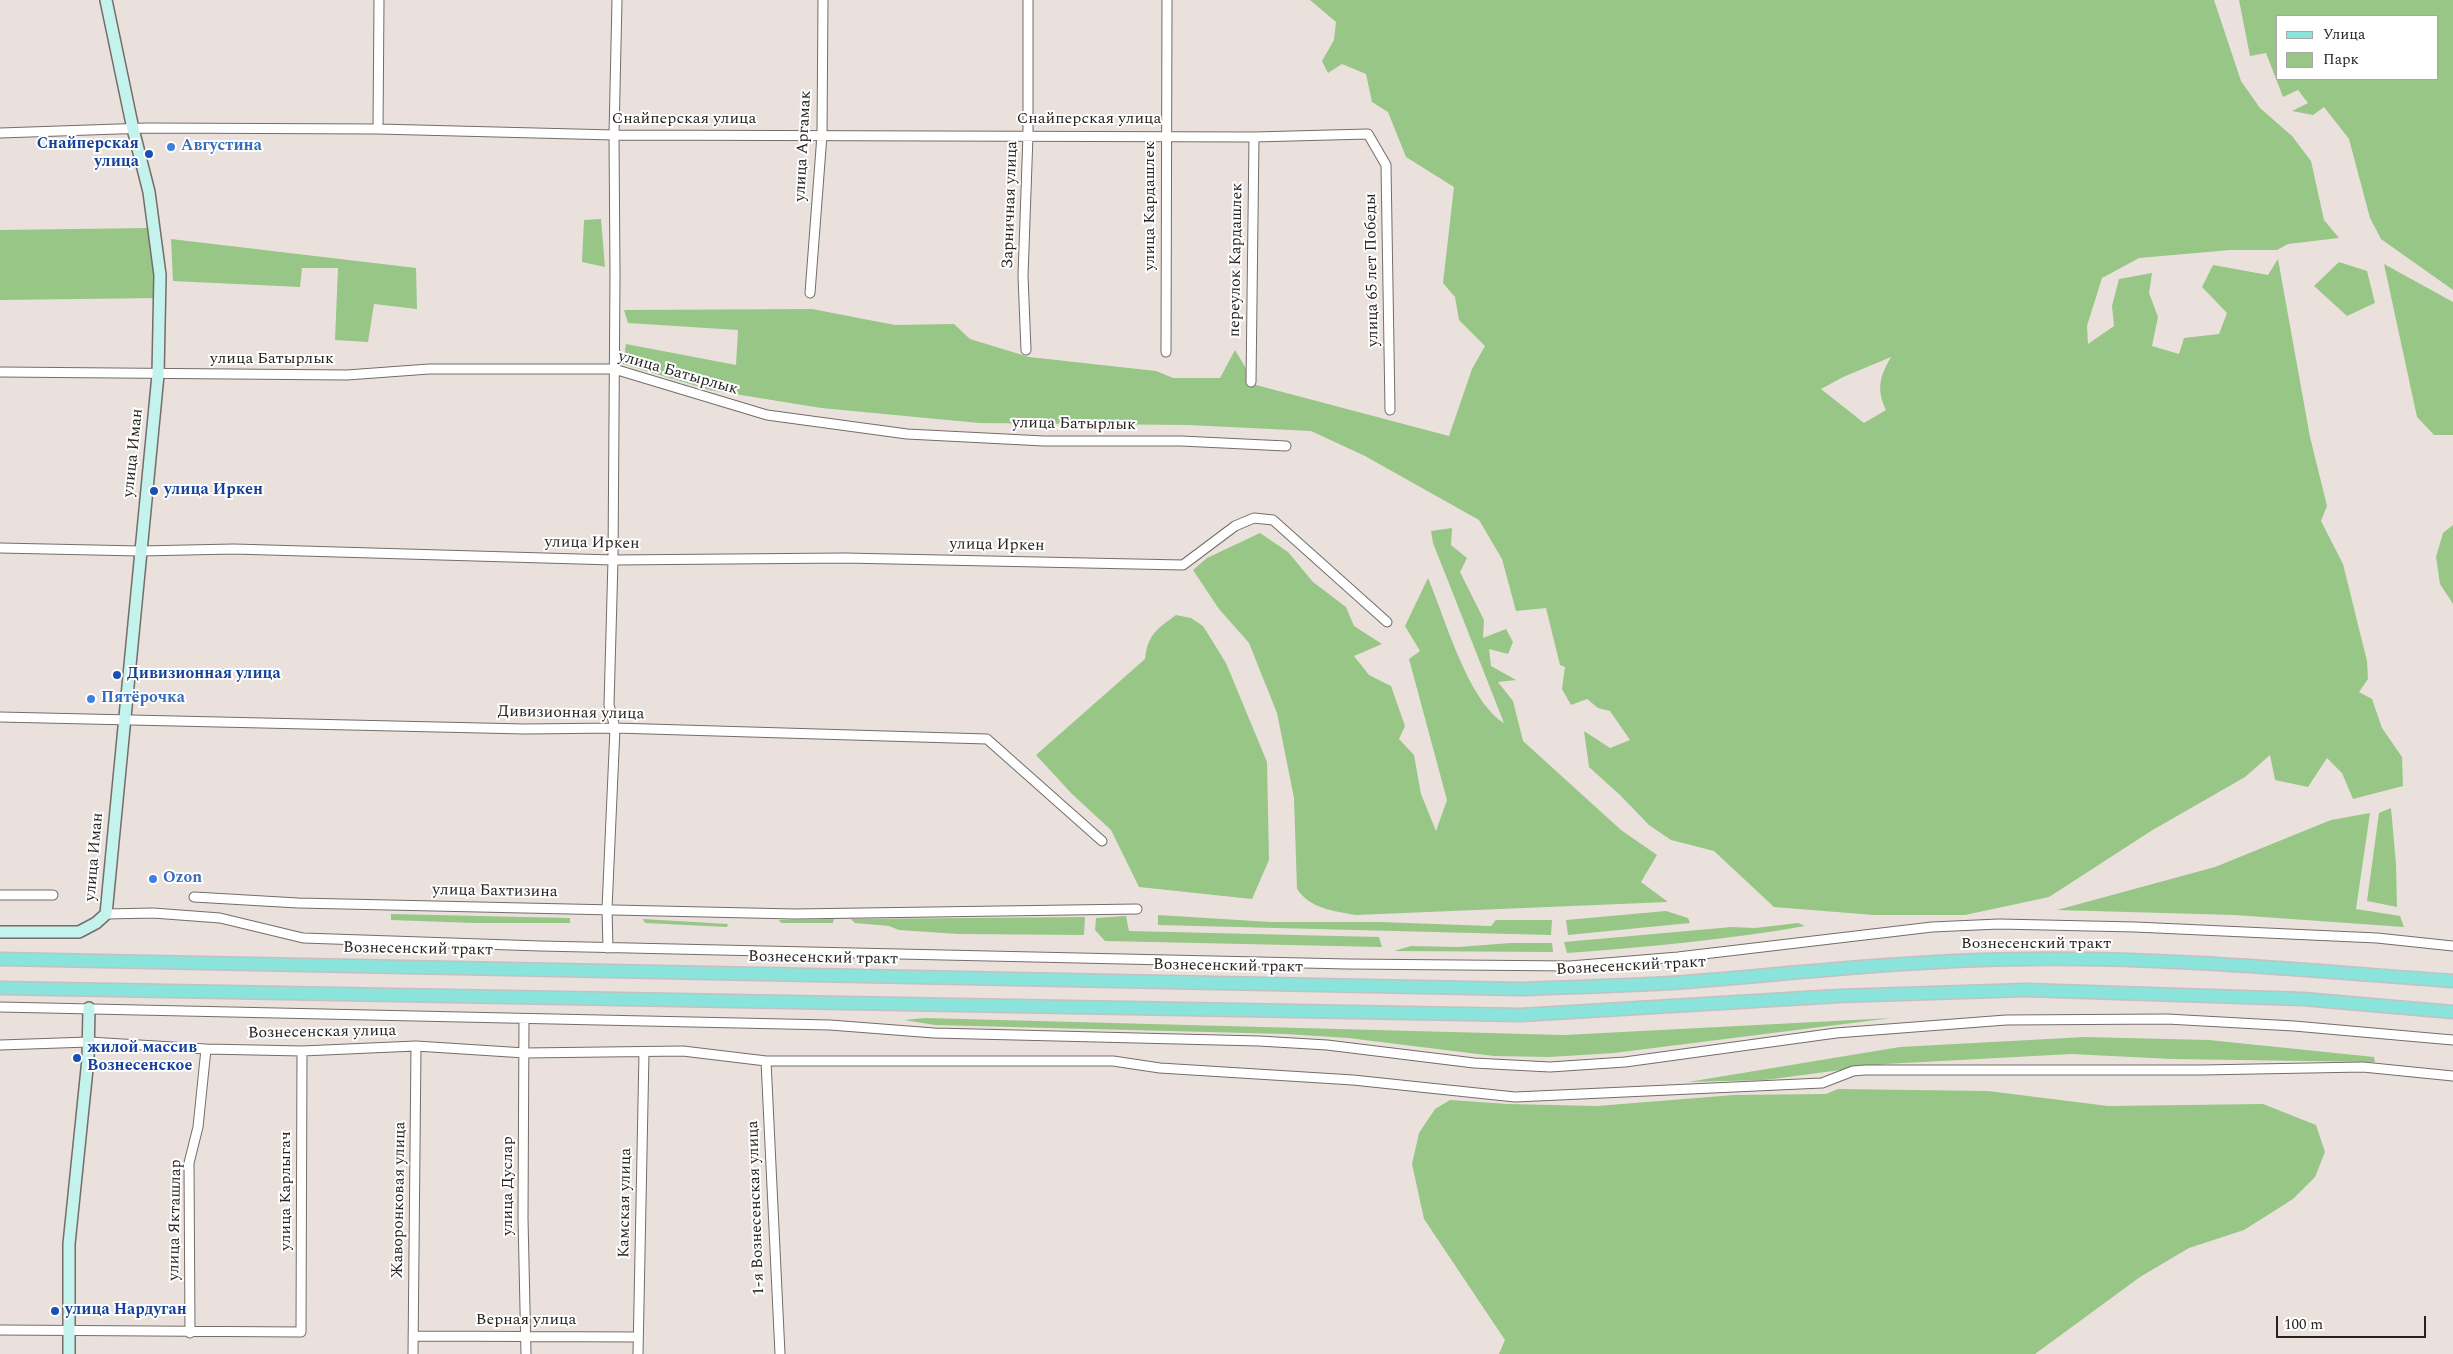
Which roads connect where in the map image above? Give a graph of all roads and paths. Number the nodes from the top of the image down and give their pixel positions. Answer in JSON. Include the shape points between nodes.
{"nodes":[{"id":1,"x":106,"y":0,"type":"edge"},
{"id":2,"x":379,"y":0,"type":"edge"},
{"id":3,"x":617,"y":0,"type":"edge"},
{"id":4,"x":823,"y":0,"type":"edge"},
{"id":5,"x":1028,"y":0,"type":"edge"},
{"id":6,"x":1167,"y":0,"type":"edge"},
{"id":7,"x":133,"y":129,"type":"junction"},
{"id":8,"x":378,"y":130,"type":"junction"},
{"id":9,"x":0,"y":133,"type":"edge"},
{"id":10,"x":1368,"y":134,"type":"joint"},
{"id":11,"x":614,"y":135,"type":"junction"},
{"id":12,"x":822,"y":135,"type":"junction"},
{"id":13,"x":1028,"y":135,"type":"junction"},
{"id":14,"x":1166,"y":136,"type":"junction"},
{"id":15,"x":1254,"y":137,"type":"junction"},
{"id":16,"x":810,"y":294,"type":"dead end"},
{"id":17,"x":1026,"y":350,"type":"dead end"},
{"id":18,"x":1166,"y":352,"type":"dead end"},
{"id":19,"x":614,"y":370,"type":"junction"},
{"id":20,"x":0,"y":372,"type":"edge"},
{"id":21,"x":158,"y":375,"type":"junction"},
{"id":22,"x":1250,"y":382,"type":"dead end"},
{"id":23,"x":1390,"y":410,"type":"dead end"},
{"id":24,"x":1286,"y":446,"type":"dead end"},
{"id":25,"x":0,"y":548,"type":"edge"},
{"id":26,"x":140,"y":551,"type":"junction"},
{"id":27,"x":613,"y":560,"type":"junction"},
{"id":28,"x":1387,"y":622,"type":"dead end"},
{"id":29,"x":0,"y":717,"type":"edge"},
{"id":30,"x":124,"y":718,"type":"junction"},
{"id":31,"x":615,"y":728,"type":"junction"},
{"id":32,"x":1102,"y":841,"type":"dead end"},
{"id":33,"x":0,"y":895,"type":"edge"},
{"id":34,"x":53,"y":895,"type":"dead end"},
{"id":35,"x":194,"y":897,"type":"dead end"},
{"id":36,"x":607,"y":909,"type":"junction"},
{"id":37,"x":1137,"y":909,"type":"dead end"},
{"id":38,"x":106,"y":914,"type":"junction"},
{"id":39,"x":0,"y":932,"type":"edge"},
{"id":40,"x":2453,"y":946,"type":"edge"},
{"id":41,"x":608,"y":948,"type":"junction"},
{"id":42,"x":0,"y":959,"type":"edge"},
{"id":43,"x":2453,"y":982,"type":"edge"},
{"id":44,"x":0,"y":988,"type":"edge"},
{"id":45,"x":0,"y":1007,"type":"edge"},
{"id":46,"x":89,"y":1008,"type":"junction"},
{"id":47,"x":2453,"y":1012,"type":"edge"},
{"id":48,"x":524,"y":1018,"type":"junction"},
{"id":49,"x":2453,"y":1040,"type":"edge"},
{"id":50,"x":88,"y":1042,"type":"junction"},
{"id":51,"x":0,"y":1044,"type":"edge"},
{"id":52,"x":416,"y":1046,"type":"junction"},
{"id":53,"x":206,"y":1049,"type":"junction"},
{"id":54,"x":302,"y":1050,"type":"junction"},
{"id":55,"x":644,"y":1052,"type":"junction"},
{"id":56,"x":525,"y":1053,"type":"junction"},
{"id":57,"x":766,"y":1061,"type":"junction"},
{"id":58,"x":2453,"y":1076,"type":"edge"},
{"id":59,"x":0,"y":1330,"type":"edge"},
{"id":60,"x":68,"y":1330,"type":"junction"},
{"id":61,"x":190,"y":1333,"type":"junction"},
{"id":62,"x":413,"y":1336,"type":"junction"},
{"id":63,"x":526,"y":1336,"type":"junction"},
{"id":64,"x":638,"y":1336,"type":"junction"},
{"id":65,"x":68,"y":1354,"type":"edge"},
{"id":66,"x":413,"y":1354,"type":"edge"},
{"id":67,"x":526,"y":1354,"type":"edge"},
{"id":68,"x":638,"y":1354,"type":"edge"},
{"id":69,"x":780,"y":1354,"type":"edge"}],
"edges":[{"from":1,"to":7,"type":"street","name":"улица Иман"},
{"from":2,"to":8,"type":"street"},
{"from":3,"to":11,"type":"street"},
{"from":4,"to":12,"type":"street","name":"улица Аргамак"},
{"from":5,"to":13,"type":"street","name":"Зарничная улица"},
{"from":6,"to":14,"type":"street","name":"улица Кардашлек"},
{"from":7,"to":8,"type":"street","name":"Снайперская улица"},
{"from":7,"to":9,"type":"street","name":"Снайперская улица"},
{"from":7,"to":21,"type":"street","name":"улица Иман","via":[[155,224],[160,275]]},
{"from":8,"to":11,"type":"street","name":"Снайперская улица"},
{"from":10,"to":15,"type":"street","name":"Снайперская улица"},
{"from":10,"to":23,"type":"street","name":"улица 65 лет Победы","via":[[1386,166]]},
{"from":11,"to":12,"type":"street","name":"Снайперская улица"},
{"from":11,"to":19,"type":"street"},
{"from":12,"to":13,"type":"street","name":"Снайперская улица"},
{"from":12,"to":16,"type":"street","name":"улица Аргамак"},
{"from":13,"to":14,"type":"street","name":"Снайперская улица"},
{"from":13,"to":17,"type":"street","name":"Зарничная улица","via":[[1023,276]]},
{"from":14,"to":15,"type":"street","name":"Снайперская улица"},
{"from":14,"to":18,"type":"street","name":"улица Кардашлек"},
{"from":15,"to":22,"type":"street","name":"переулок Кардашлек"},
{"from":19,"to":21,"type":"street","name":"улица Батырлык","via":[[447,369],[347,375]]},
{"from":19,"to":24,"type":"street","name":"улица Батырлык","via":[[767,415],[907,434],[1044,441]]},
{"from":19,"to":27,"type":"street"},
{"from":20,"to":21,"type":"street","name":"улица Батырлык"},
{"from":21,"to":26,"type":"street","name":"улица Иман"},
{"from":25,"to":26,"type":"street","name":"улица Иркен"},
{"from":26,"to":27,"type":"street","name":"улица Иркен","via":[[234,549]]},
{"from":26,"to":30,"type":"street","name":"улица Иман"},
{"from":27,"to":28,"type":"street","name":"улица Иркен","via":[[844,558],[1183,565],[1235,526],[1254,518],[1273,520]]},
{"from":27,"to":31,"type":"street","via":[[609,704]]},
{"from":29,"to":30,"type":"street","name":"Дивизионная улица"},
{"from":30,"to":31,"type":"street","name":"Дивизионная улица","via":[[525,729]]},
{"from":30,"to":38,"type":"street","name":"улица Иман"},
{"from":31,"to":32,"type":"street","name":"Дивизионная улица","via":[[987,738]]},
{"from":31,"to":36,"type":"street"},
{"from":33,"to":34,"type":"street"},
{"from":35,"to":36,"type":"street","name":"улица Бахтизина","via":[[298,903]]},
{"from":36,"to":37,"type":"street","name":"улица Бахтизина","via":[[796,914]]},
{"from":36,"to":41,"type":"street"},
{"from":38,"to":39,"type":"street","via":[[79,932]]},
{"from":38,"to":41,"type":"street","via":[[153,913],[220,918],[303,938]]},
{"from":40,"to":41,"type":"street","via":[[2377,938],[1999,924],[1932,927],[1678,957],[1570,966]]},
{"from":42,"to":43,"type":"main road","name":"Вознесенский тракт","via":[[1521,989],[2028,959],[2184,963]]},
{"from":44,"to":47,"type":"main road","via":[[1521,1015],[1839,996],[2026,990],[2294,999]]},
{"from":45,"to":46,"type":"street"},
{"from":46,"to":48,"type":"street"},
{"from":46,"to":50,"type":"street"},
{"from":48,"to":49,"type":"street","via":[[830,1025],[934,1033],[1259,1041],[1474,1063],[1550,1067],[1625,1062],[1836,1033],[2006,1020],[2177,1020]]},
{"from":48,"to":56,"type":"street","name":"улица Дуслар"},
{"from":50,"to":51,"type":"street","name":"Вознесенская улица"},
{"from":50,"to":53,"type":"street","name":"Вознесенская улица"},
{"from":50,"to":60,"type":"street","via":[[70,1244]]},
{"from":52,"to":54,"type":"street","name":"Вознесенская улица"},
{"from":52,"to":56,"type":"street","name":"Вознесенская улица"},
{"from":52,"to":62,"type":"street","name":"Жаворонковая улица"},
{"from":53,"to":54,"type":"street","name":"Вознесенская улица"},
{"from":53,"to":61,"type":"street","name":"улица Якташлар","via":[[198,1127],[189,1163]]},
{"from":54,"to":61,"type":"street","name":"улица Карлыгач","via":[[301,1332]]},
{"from":55,"to":56,"type":"street","name":"Вознесенская улица"},
{"from":55,"to":57,"type":"street","name":"Вознесенская улица","via":[[683,1051]]},
{"from":55,"to":64,"type":"street","name":"Камская улица"},
{"from":56,"to":63,"type":"street","name":"улица Дуслар","via":[[523,1218]]},
{"from":57,"to":58,"type":"street","name":"Вознесенская улица","via":[[1113,1061],[1160,1068],[1352,1080],[1520,1097],[1822,1083],[1853,1071],[1865,1070],[2363,1067]]},
{"from":57,"to":69,"type":"street","name":"1-я Вознесенская улица"},
{"from":59,"to":60,"type":"street"},
{"from":60,"to":61,"type":"street"},
{"from":60,"to":65,"type":"street"},
{"from":62,"to":63,"type":"street","name":"Верная улица"},
{"from":62,"to":66,"type":"street","name":"Жаворонковая улица"},
{"from":63,"to":64,"type":"street","name":"Верная улица"},
{"from":63,"to":67,"type":"street","name":"улица Дуслар"},
{"from":64,"to":68,"type":"street","name":"Камская улица"}]}
